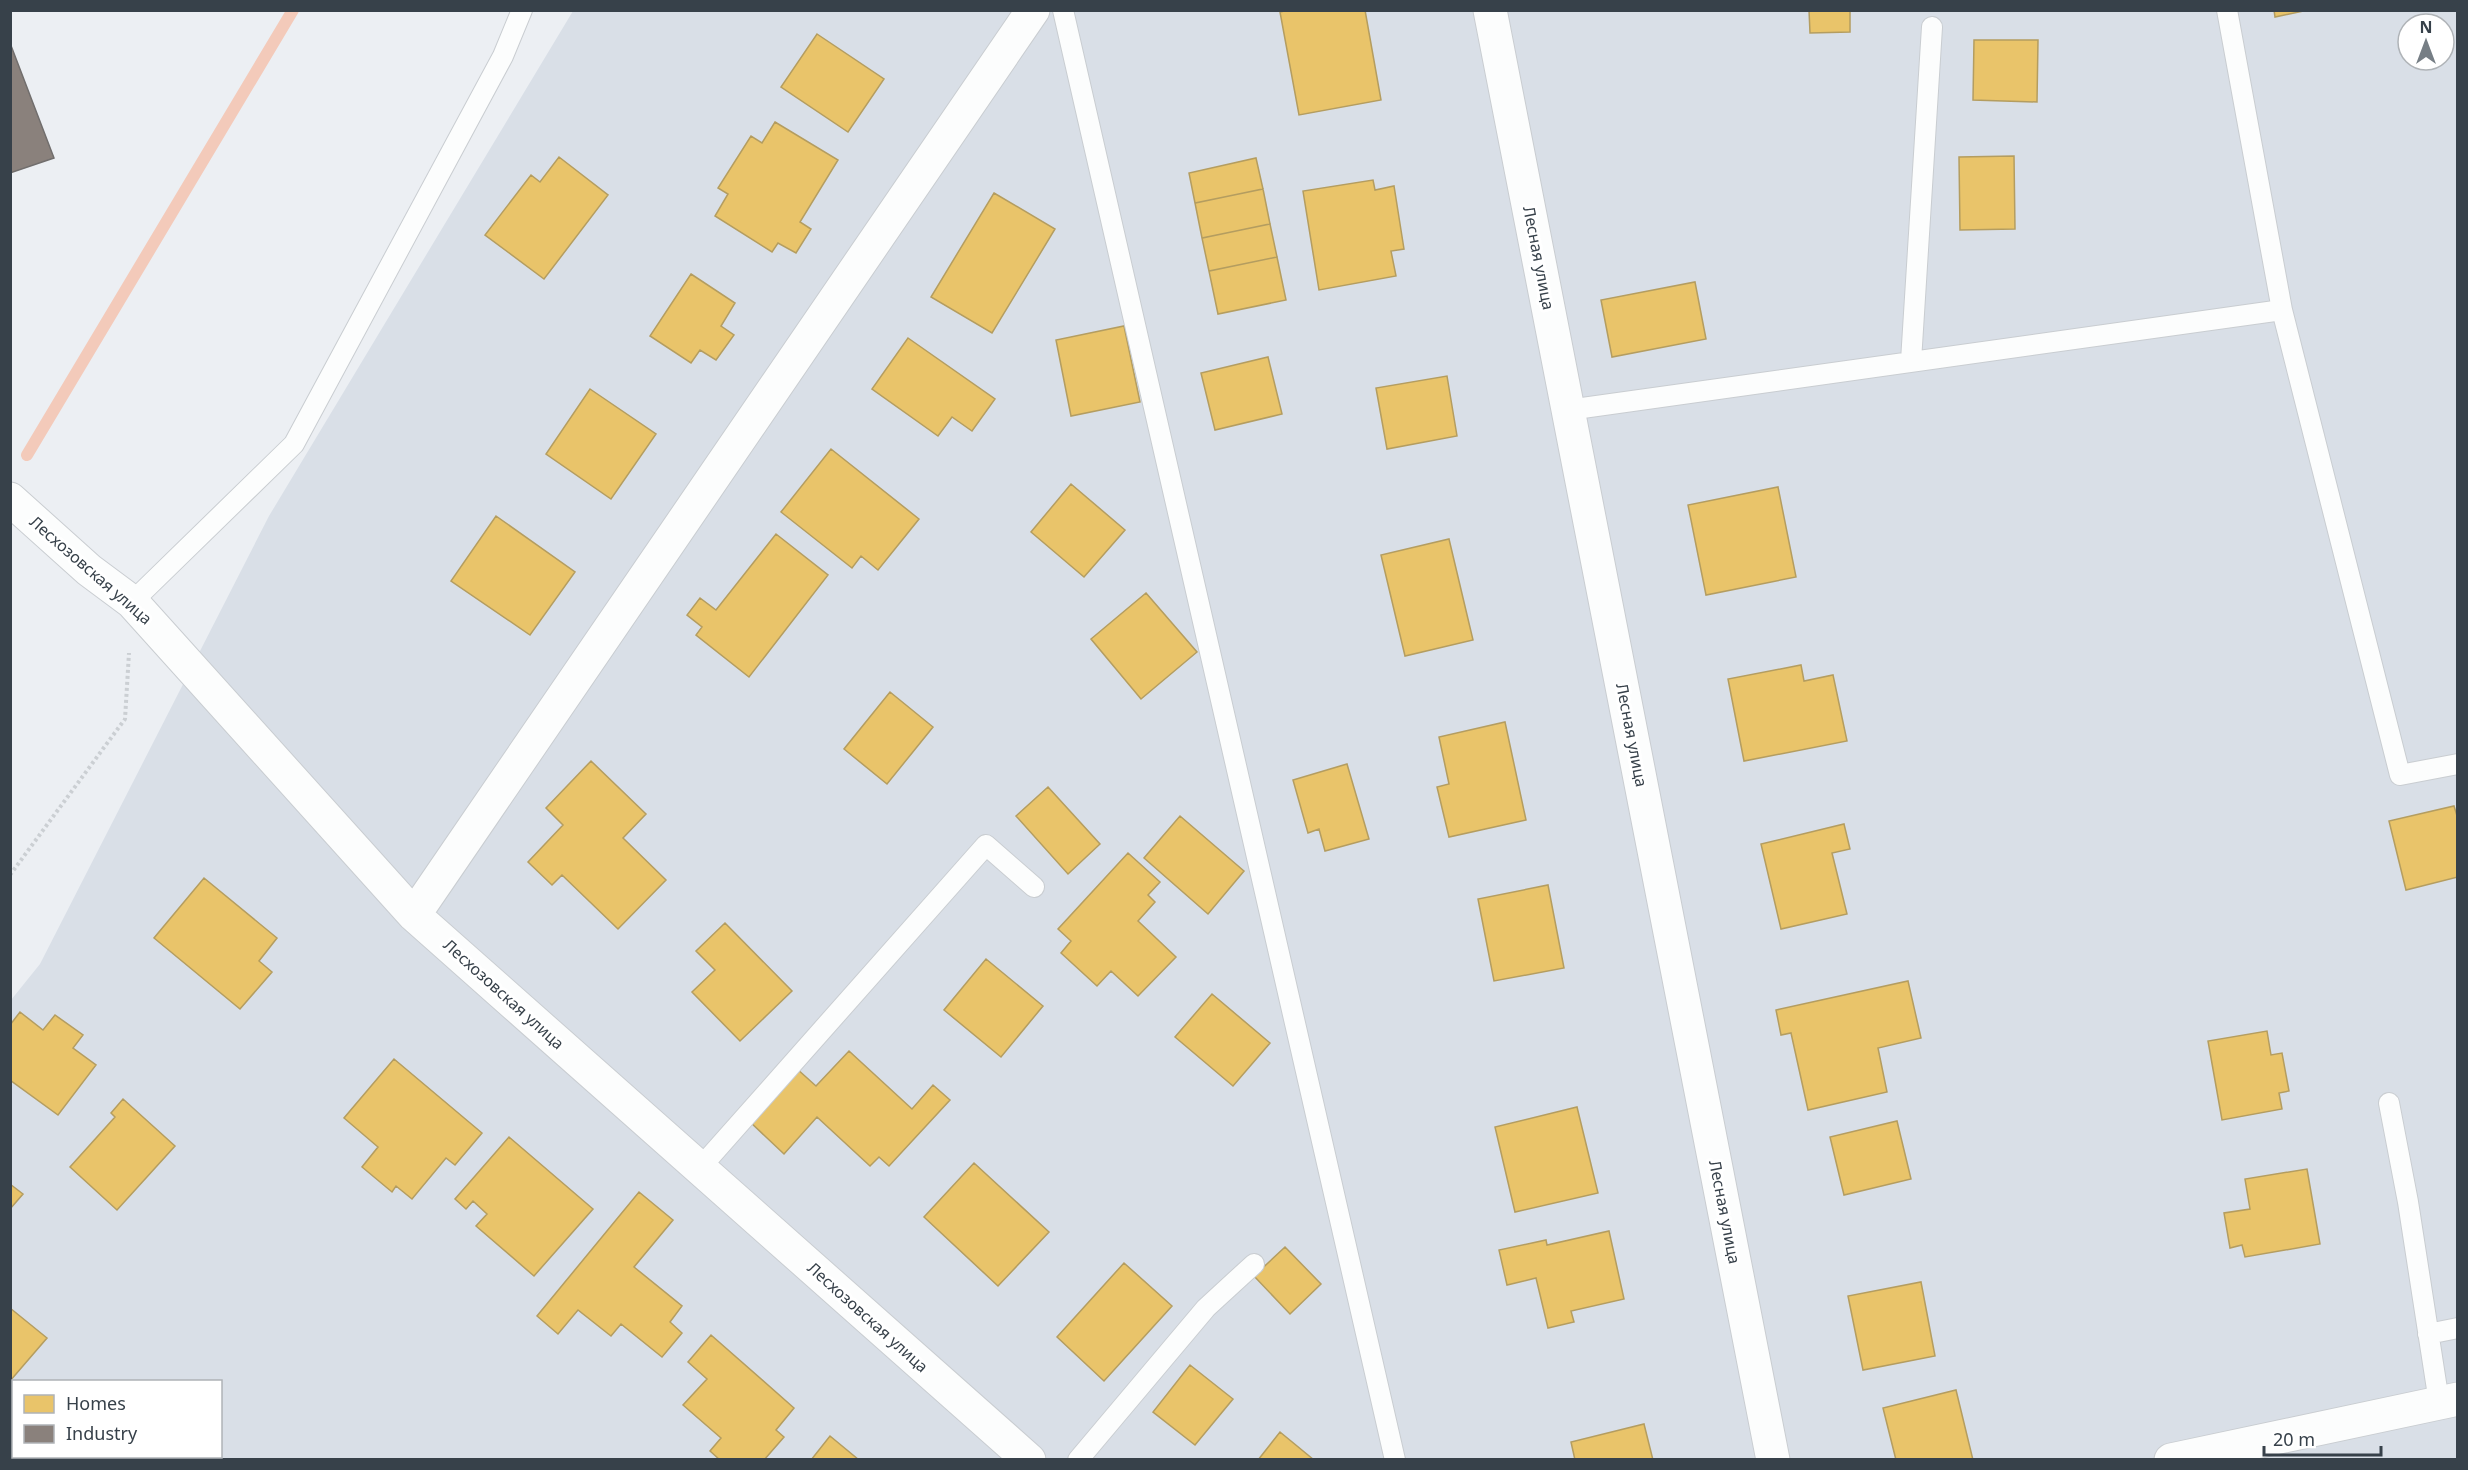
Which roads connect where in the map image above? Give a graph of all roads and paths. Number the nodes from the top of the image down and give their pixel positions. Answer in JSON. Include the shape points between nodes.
{"nodes":[{"id":1,"x":522,"y":10,"type":"edge"},
{"id":2,"x":1033,"y":10,"type":"edge"},
{"id":3,"x":1063,"y":10,"type":"edge"},
{"id":4,"x":1490,"y":10,"type":"edge"},
{"id":5,"x":2227,"y":10,"type":"edge"},
{"id":6,"x":1932,"y":27,"type":"dead end"},
{"id":7,"x":2282,"y":310,"type":"junction"},
{"id":8,"x":1911,"y":361,"type":"junction"},
{"id":9,"x":1569,"y":410,"type":"junction"},
{"id":10,"x":10,"y":499,"type":"edge"},
{"id":11,"x":132,"y":602,"type":"junction"},
{"id":12,"x":2457,"y":764,"type":"edge"},
{"id":13,"x":10,"y":875,"type":"edge"},
{"id":14,"x":1034,"y":887,"type":"dead end"},
{"id":15,"x":414,"y":915,"type":"junction"},
{"id":16,"x":2389,"y":1103,"type":"dead end"},
{"id":17,"x":700,"y":1168,"type":"junction"},
{"id":18,"x":1254,"y":1264,"type":"dead end"},
{"id":19,"x":2457,"y":1328,"type":"edge"},
{"id":20,"x":2428,"y":1334,"type":"junction"},
{"id":21,"x":2448,"y":1400,"type":"edge"},
{"id":22,"x":1029,"y":1460,"type":"edge"},
{"id":23,"x":1078,"y":1460,"type":"edge"},
{"id":24,"x":1395,"y":1460,"type":"edge"},
{"id":25,"x":1773,"y":1460,"type":"edge"},
{"id":26,"x":2171,"y":1460,"type":"edge"}],
"edges":[{"from":1,"to":11,"type":"lane","via":[[502,56],[294,444]]},
{"from":2,"to":15,"type":"street"},
{"from":3,"to":24,"type":"lane"},
{"from":4,"to":9,"type":"street","name":"Лесная улица"},
{"from":5,"to":7,"type":"lane"},
{"from":6,"to":8,"type":"lane"},
{"from":7,"to":8,"type":"lane"},
{"from":7,"to":12,"type":"lane","via":[[2400,775]]},
{"from":8,"to":9,"type":"lane"},
{"from":9,"to":25,"type":"street","name":"Лесная улица"},
{"from":10,"to":11,"type":"street","name":"Лесхозовская улица","via":[[89,570]]},
{"from":11,"to":13,"type":"path","via":[[125,719]]},
{"from":11,"to":15,"type":"street","name":"Лесхозовская улица"},
{"from":14,"to":17,"type":"lane","via":[[986,845]]},
{"from":15,"to":17,"type":"street","name":"Лесхозовская улица"},
{"from":16,"to":20,"type":"lane"},
{"from":17,"to":22,"type":"street","name":"Лесхозовская улица"},
{"from":18,"to":23,"type":"lane","via":[[1206,1308]]},
{"from":19,"to":20,"type":"lane"},
{"from":20,"to":21,"type":"lane"},
{"from":21,"to":26,"type":"street"}]}
